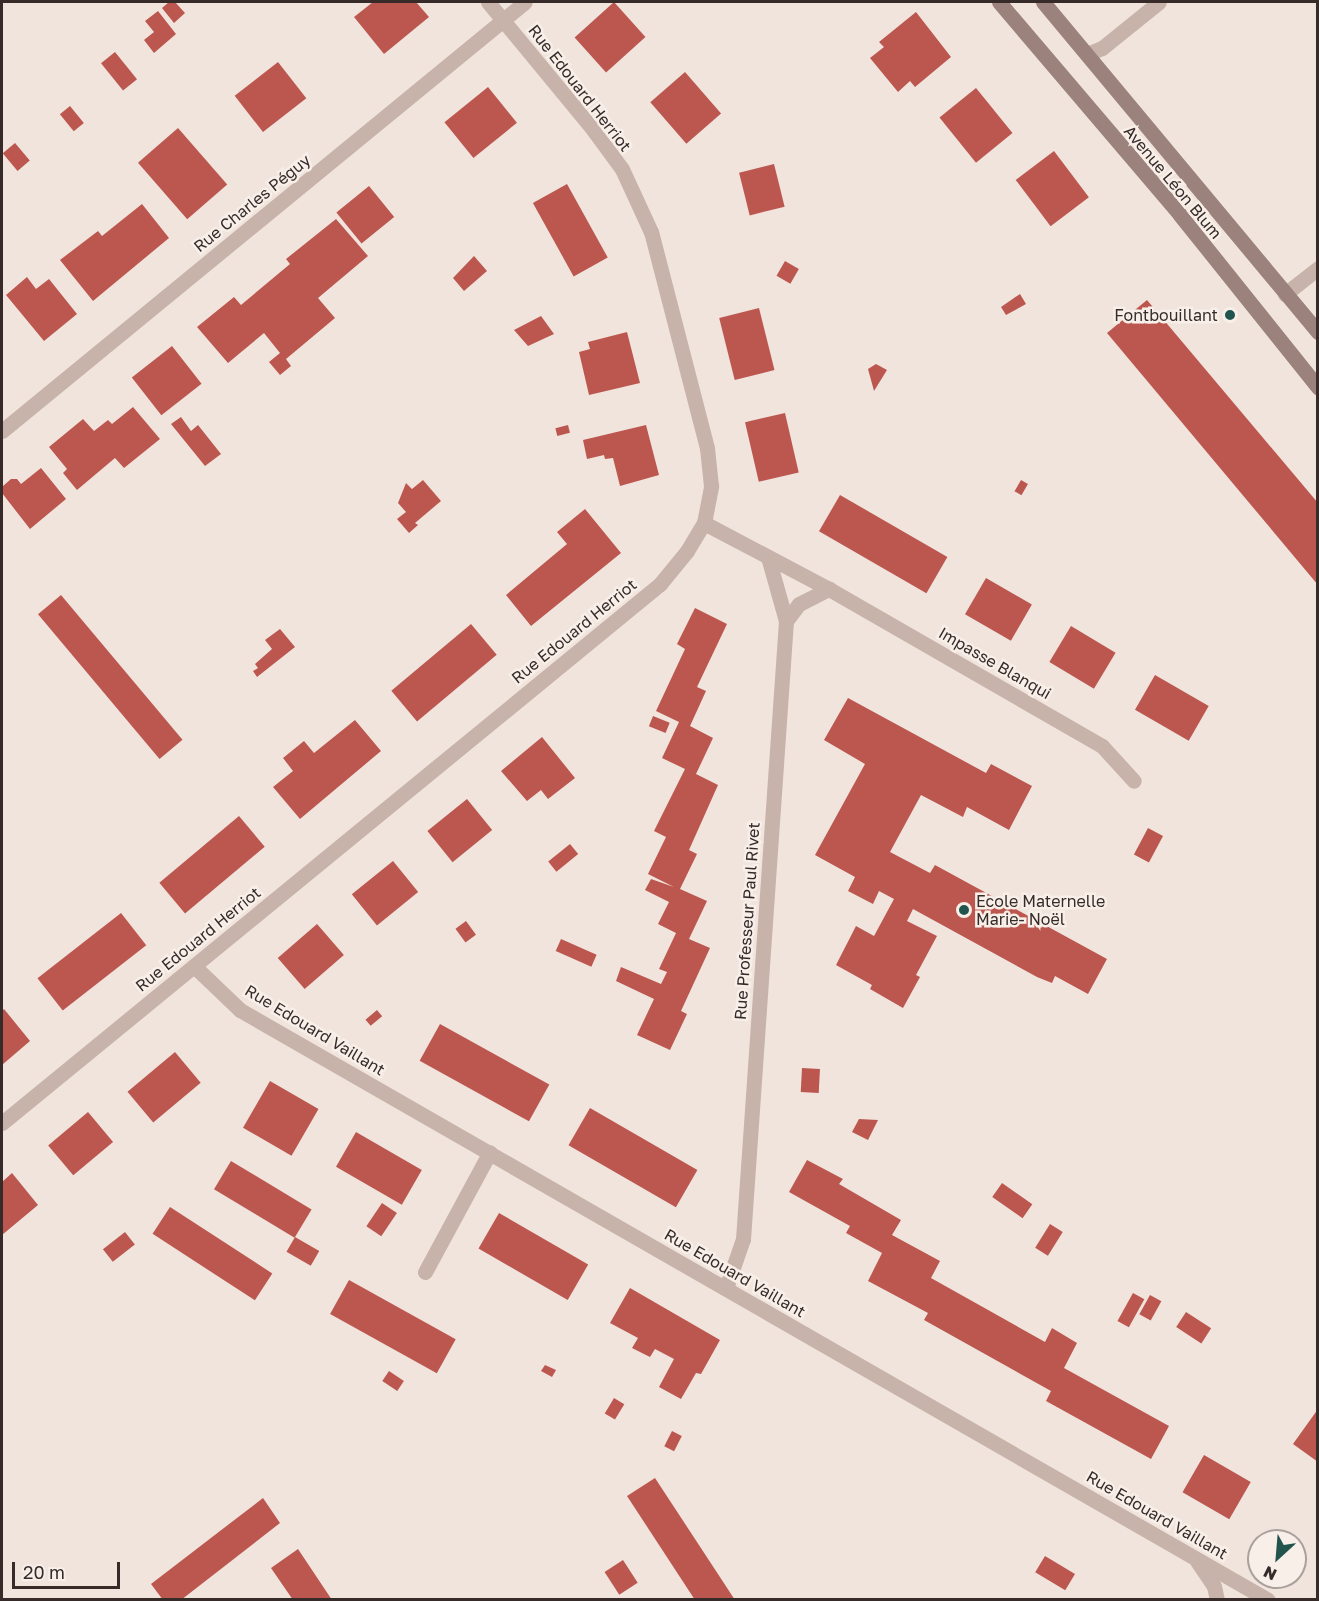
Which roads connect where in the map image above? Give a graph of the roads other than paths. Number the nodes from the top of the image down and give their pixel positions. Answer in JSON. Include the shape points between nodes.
{"nodes":[{"id":1,"x":488,"y":2,"type":"edge"},
{"id":2,"x":525,"y":2,"type":"edge"},
{"id":3,"x":999,"y":2,"type":"edge"},
{"id":4,"x":1043,"y":2,"type":"edge"},
{"id":5,"x":1159,"y":2,"type":"edge"},
{"id":6,"x":503,"y":20,"type":"junction"},
{"id":7,"x":1087,"y":54,"type":"junction"},
{"id":8,"x":1317,"y":268,"type":"edge"},
{"id":9,"x":1285,"y":294,"type":"junction"},
{"id":10,"x":1317,"y":332,"type":"edge"},
{"id":11,"x":1317,"y":387,"type":"edge"},
{"id":12,"x":2,"y":431,"type":"edge"},
{"id":13,"x":704,"y":523,"type":"junction"},
{"id":14,"x":768,"y":557,"type":"junction"},
{"id":15,"x":829,"y":589,"type":"junction"},
{"id":16,"x":786,"y":621,"type":"junction"},
{"id":17,"x":1134,"y":781,"type":"dead end"},
{"id":18,"x":194,"y":966,"type":"junction"},
{"id":19,"x":2,"y":1123,"type":"edge"},
{"id":20,"x":490,"y":1152,"type":"junction"},
{"id":21,"x":425,"y":1272,"type":"dead end"},
{"id":22,"x":726,"y":1288,"type":"junction"},
{"id":23,"x":1194,"y":1556,"type":"junction"},
{"id":24,"x":1217,"y":1599,"type":"edge"},
{"id":25,"x":1268,"y":1599,"type":"edge"}],
"edges":[{"from":1,"to":6,"type":"street","name":"Rue Edouard Herriot"},
{"from":2,"to":6,"type":"street","name":"Rue Charles Péguy"},
{"from":3,"to":11,"type":"main road","name":"Avenue Léon Blum","via":[[1180,215]]},
{"from":4,"to":7,"type":"main road","name":"Avenue Léon Blum"},
{"from":5,"to":7,"type":"street","via":[[1102,48]]},
{"from":6,"to":12,"type":"street","name":"Rue Charles Péguy"},
{"from":6,"to":13,"type":"street","name":"Rue Edouard Herriot","via":[[622,170],[651,232],[707,448],[711,486]]},
{"from":7,"to":9,"type":"main road","name":"Avenue Léon Blum"},
{"from":8,"to":9,"type":"street"},
{"from":9,"to":10,"type":"main road","name":"Avenue Léon Blum"},
{"from":13,"to":14,"type":"street","name":"Impasse Blanqui"},
{"from":13,"to":18,"type":"street","name":"Rue Edouard Herriot","via":[[687,552],[660,584]]},
{"from":14,"to":15,"type":"street","name":"Impasse Blanqui"},
{"from":14,"to":16,"type":"street","name":"Rue Professeur Paul Rivet"},
{"from":15,"to":16,"type":"street","via":[[799,604]]},
{"from":15,"to":17,"type":"street","name":"Impasse Blanqui","via":[[1102,746]]},
{"from":16,"to":22,"type":"street","name":"Rue Professeur Paul Rivet","via":[[743,1239]]},
{"from":18,"to":19,"type":"street","name":"Rue Edouard Herriot"},
{"from":18,"to":20,"type":"street","name":"Rue Edouard Vaillant","via":[[240,1010]]},
{"from":20,"to":21,"type":"street"},
{"from":20,"to":22,"type":"street","name":"Rue Edouard Vaillant"},
{"from":22,"to":23,"type":"street","name":"Rue Edouard Vaillant"},
{"from":23,"to":24,"type":"street","via":[[1214,1586]]},
{"from":23,"to":25,"type":"street","name":"Rue Edouard Vaillant"}]}
